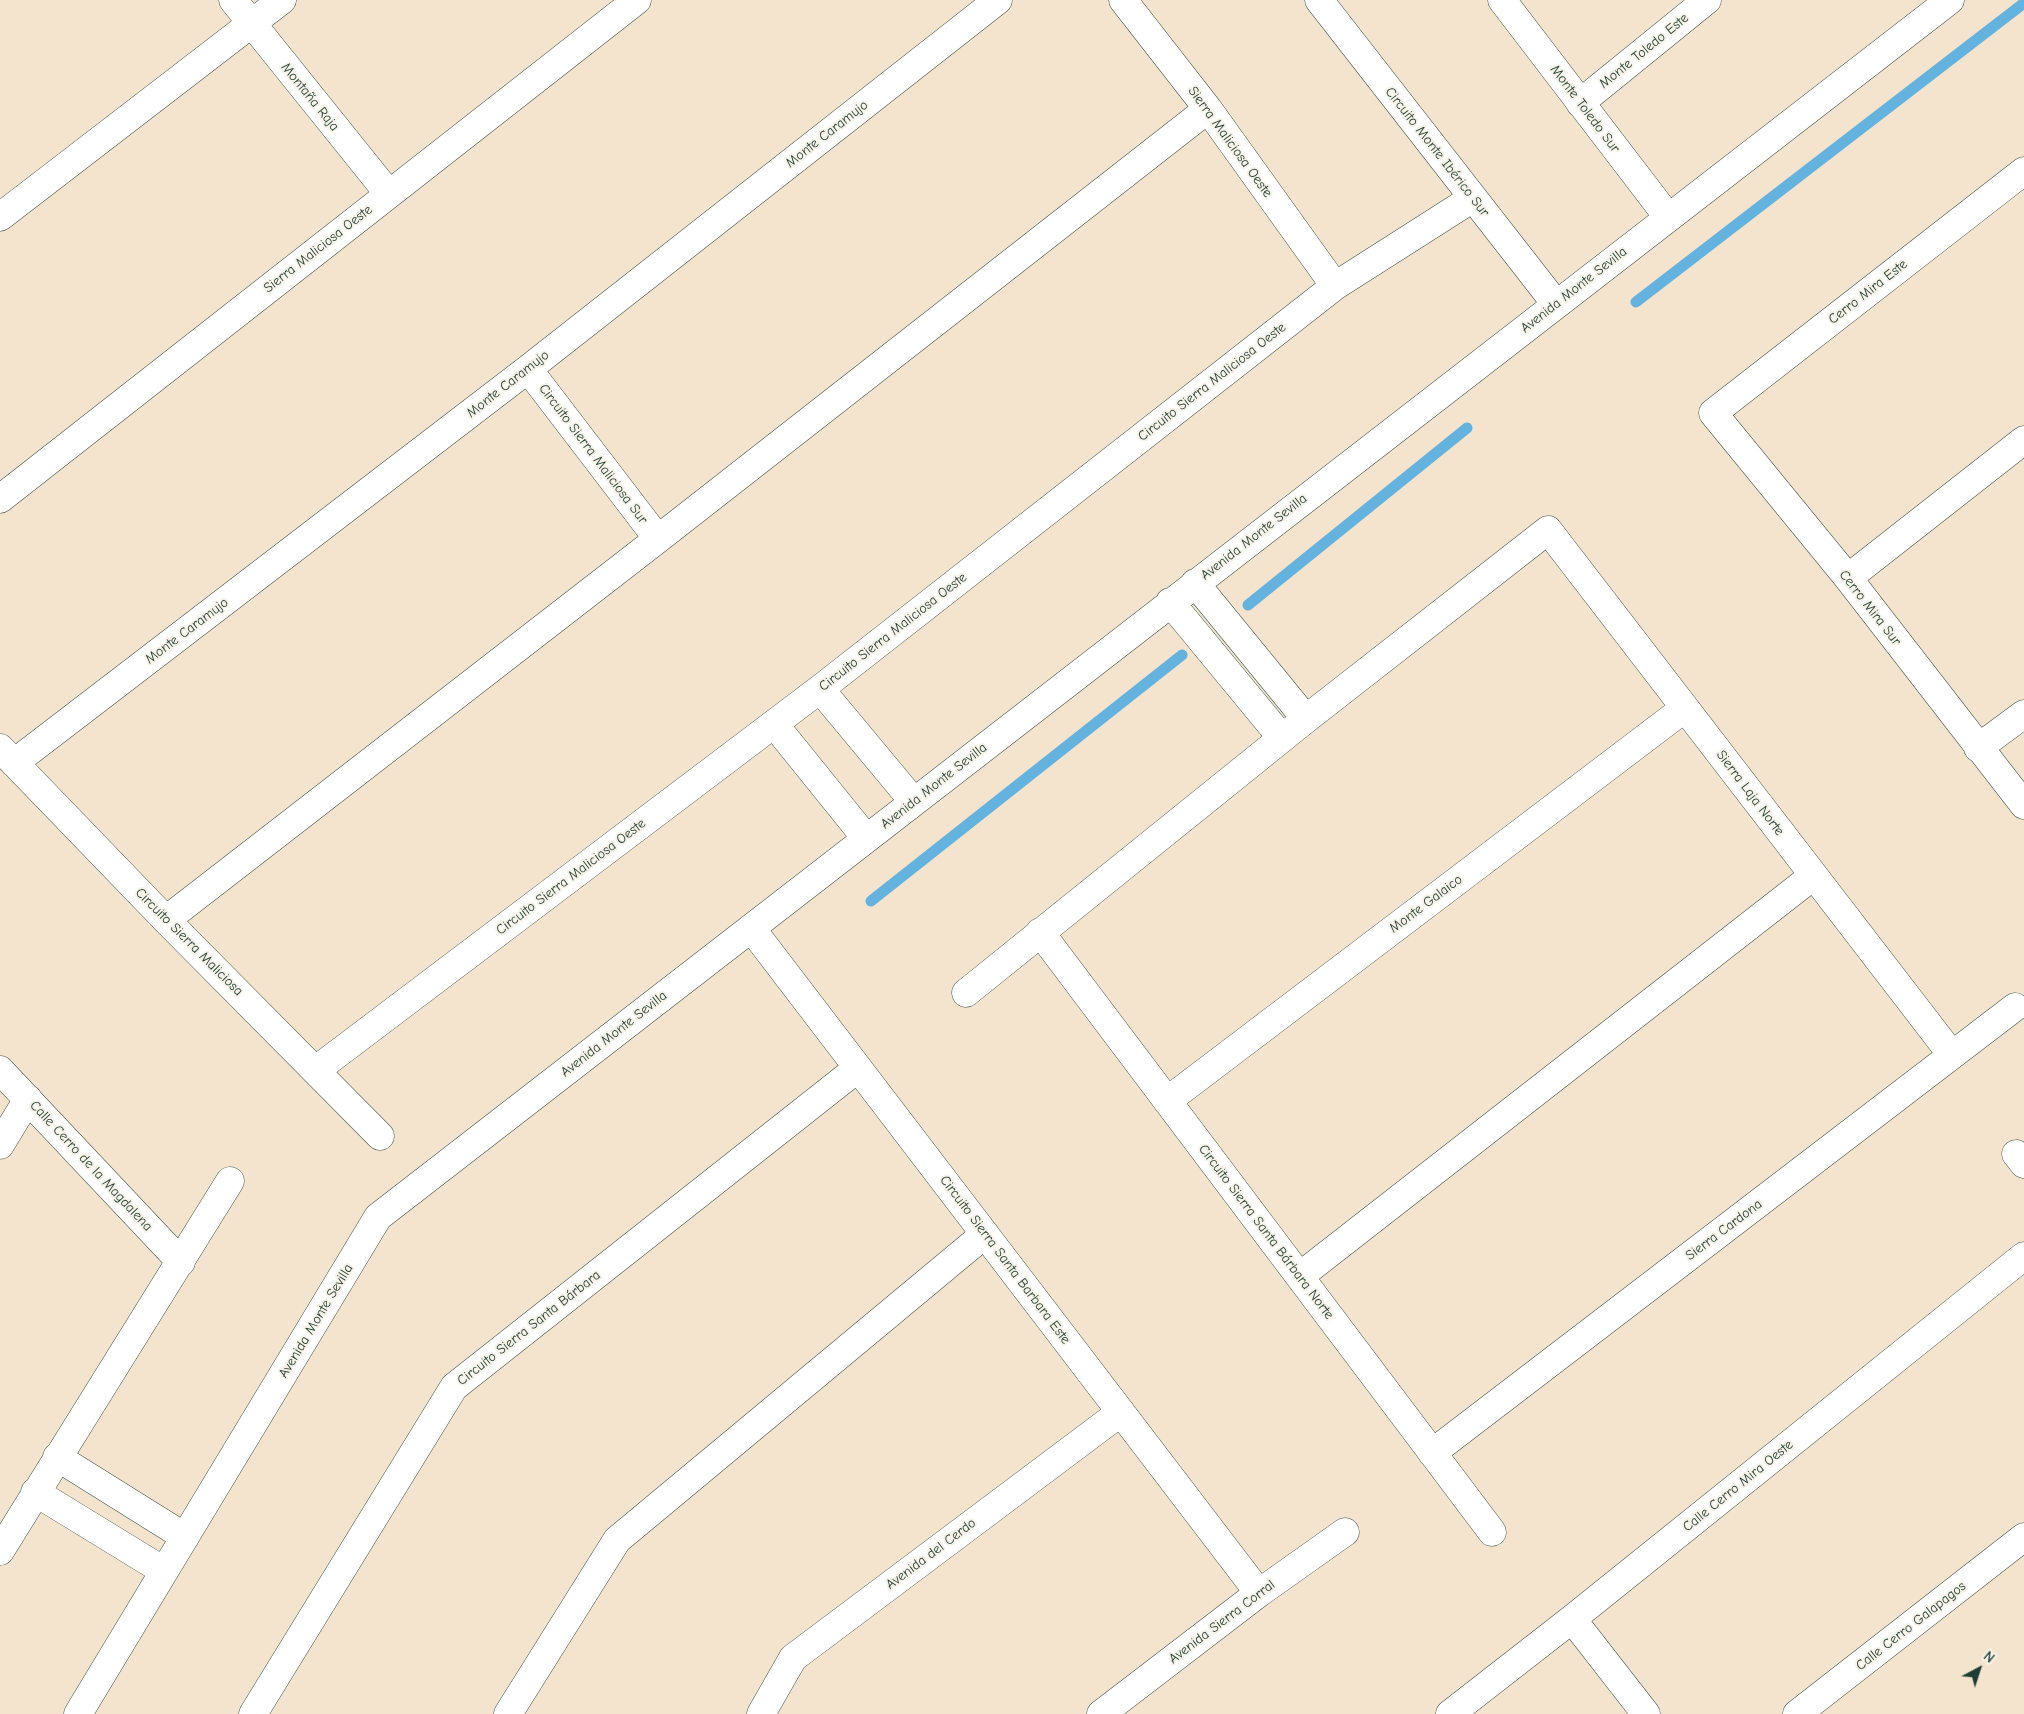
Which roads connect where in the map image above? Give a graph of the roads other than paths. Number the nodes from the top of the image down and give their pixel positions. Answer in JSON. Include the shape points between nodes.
{"nodes":[{"id":1,"x":233,"y":0,"type":"edge"},
{"id":2,"x":282,"y":0,"type":"edge"},
{"id":3,"x":637,"y":0,"type":"edge"},
{"id":4,"x":998,"y":0,"type":"edge"},
{"id":5,"x":1123,"y":0,"type":"edge"},
{"id":6,"x":1319,"y":0,"type":"edge"},
{"id":7,"x":1502,"y":0,"type":"edge"},
{"id":8,"x":1707,"y":0,"type":"edge"},
{"id":9,"x":1950,"y":0,"type":"edge"},
{"id":10,"x":251,"y":24,"type":"junction"},
{"id":11,"x":1580,"y":102,"type":"junction"},
{"id":12,"x":1208,"y":109,"type":"junction"},
{"id":13,"x":2024,"y":171,"type":"edge"},
{"id":14,"x":389,"y":194,"type":"junction"},
{"id":15,"x":1473,"y":198,"type":"junction"},
{"id":16,"x":0,"y":217,"type":"edge"},
{"id":17,"x":1668,"y":217,"type":"junction"},
{"id":18,"x":1335,"y":286,"type":"junction"},
{"id":19,"x":1556,"y":304,"type":"junction"},
{"id":20,"x":528,"y":369,"type":"junction"},
{"id":21,"x":1713,"y":413,"type":"joint"},
{"id":22,"x":2024,"y":440,"type":"edge"},
{"id":23,"x":0,"y":499,"type":"edge"},
{"id":24,"x":658,"y":539,"type":"junction"},
{"id":25,"x":1848,"y":578,"type":"junction"},
{"id":26,"x":1195,"y":583,"type":"junction"},
{"id":27,"x":1170,"y":602,"type":"junction"},
{"id":28,"x":820,"y":689,"type":"junction"},
{"id":29,"x":1685,"y":708,"type":"junction"},
{"id":30,"x":2024,"y":714,"type":"edge"},
{"id":31,"x":1306,"y":719,"type":"junction"},
{"id":32,"x":774,"y":724,"type":"junction"},
{"id":33,"x":1282,"y":738,"type":"junction"},
{"id":34,"x":1978,"y":748,"type":"junction"},
{"id":35,"x":7,"y":755,"type":"edge"},
{"id":36,"x":914,"y":802,"type":"junction"},
{"id":37,"x":2024,"y":805,"type":"edge"},
{"id":38,"x":866,"y":838,"type":"junction"},
{"id":39,"x":1813,"y":876,"type":"junction"},
{"id":40,"x":166,"y":920,"type":"junction"},
{"id":41,"x":751,"y":928,"type":"junction"},
{"id":42,"x":1040,"y":932,"type":"junction"},
{"id":43,"x":966,"y":994,"type":"dead end"},
{"id":44,"x":2015,"y":1007,"type":"dead end"},
{"id":45,"x":1952,"y":1055,"type":"junction"},
{"id":46,"x":858,"y":1068,"type":"junction"},
{"id":47,"x":0,"y":1070,"type":"edge"},
{"id":48,"x":316,"y":1070,"type":"junction"},
{"id":49,"x":28,"y":1099,"type":"junction"},
{"id":50,"x":1168,"y":1101,"type":"junction"},
{"id":51,"x":380,"y":1136,"type":"dead end"},
{"id":52,"x":0,"y":1145,"type":"edge"},
{"id":53,"x":230,"y":1182,"type":"dead end"},
{"id":54,"x":985,"y":1234,"type":"junction"},
{"id":55,"x":2024,"y":1256,"type":"edge"},
{"id":56,"x":180,"y":1262,"type":"junction"},
{"id":57,"x":1300,"y":1276,"type":"junction"},
{"id":58,"x":1121,"y":1412,"type":"junction"},
{"id":59,"x":1432,"y":1453,"type":"junction"},
{"id":60,"x":57,"y":1457,"type":"junction"},
{"id":61,"x":35,"y":1492,"type":"junction"},
{"id":62,"x":1345,"y":1532,"type":"dead end"},
{"id":63,"x":1492,"y":1532,"type":"dead end"},
{"id":64,"x":185,"y":1537,"type":"junction"},
{"id":65,"x":2024,"y":1537,"type":"edge"},
{"id":66,"x":0,"y":1551,"type":"edge"},
{"id":67,"x":164,"y":1571,"type":"junction"},
{"id":68,"x":1259,"y":1593,"type":"junction"},
{"id":69,"x":1572,"y":1619,"type":"junction"},
{"id":70,"x":78,"y":1714,"type":"edge"},
{"id":71,"x":253,"y":1714,"type":"edge"},
{"id":72,"x":508,"y":1714,"type":"edge"},
{"id":73,"x":760,"y":1714,"type":"edge"},
{"id":74,"x":1101,"y":1714,"type":"edge"},
{"id":75,"x":1450,"y":1714,"type":"edge"},
{"id":76,"x":1646,"y":1714,"type":"edge"},
{"id":77,"x":1797,"y":1714,"type":"edge"}],
"edges":[{"from":1,"to":10,"type":"street","name":"Montaña Raja"},
{"from":2,"to":10,"type":"street"},
{"from":3,"to":14,"type":"street","name":"Sierra Maliciosa Oeste"},
{"from":4,"to":20,"type":"street","name":"Monte Caramujo"},
{"from":5,"to":12,"type":"street","name":"Sierra Maliciosa Oeste"},
{"from":6,"to":15,"type":"street","name":"Circuito Monte Ibérico Sur"},
{"from":7,"to":11,"type":"street","name":"Monte Toledo Sur"},
{"from":8,"to":11,"type":"street","name":"Monte Toledo Este"},
{"from":9,"to":17,"type":"street","name":"Avenida Monte Sevilla"},
{"from":10,"to":14,"type":"street","name":"Montaña Raja"},
{"from":10,"to":16,"type":"street"},
{"from":11,"to":17,"type":"street","name":"Monte Toledo Sur"},
{"from":12,"to":18,"type":"street","name":"Sierra Maliciosa Oeste"},
{"from":12,"to":24,"type":"street"},
{"from":13,"to":21,"type":"street","name":"Cerro Mira Este"},
{"from":14,"to":23,"type":"street","name":"Sierra Maliciosa Oeste"},
{"from":15,"to":18,"type":"street","name":"Circuito Sierra Maliciosa Oeste"},
{"from":15,"to":19,"type":"street","name":"Circuito Monte Ibérico Sur"},
{"from":17,"to":19,"type":"street","name":"Avenida Monte Sevilla"},
{"from":18,"to":28,"type":"street","name":"Circuito Sierra Maliciosa Oeste"},
{"from":19,"to":26,"type":"street","name":"Avenida Monte Sevilla"},
{"from":20,"to":24,"type":"street","name":"Circuito Sierra Maliciosa Sur"},
{"from":20,"to":35,"type":"street","name":"Monte Caramujo"},
{"from":21,"to":25,"type":"street","name":"Cerro Mira Sur"},
{"from":22,"to":25,"type":"street"},
{"from":24,"to":40,"type":"street"},
{"from":25,"to":34,"type":"street","name":"Cerro Mira Sur"},
{"from":26,"to":27,"type":"street","name":"Avenida Monte Sevilla"},
{"from":26,"to":31,"type":"street"},
{"from":27,"to":33,"type":"street"},
{"from":27,"to":36,"type":"street","name":"Avenida Monte Sevilla"},
{"from":28,"to":32,"type":"street","name":"Circuito Sierra Maliciosa Oeste"},
{"from":28,"to":36,"type":"street"},
{"from":29,"to":31,"type":"street","name":"Sierra Laja Norte","via":[[1548,530]]},
{"from":29,"to":39,"type":"street","name":"Sierra Laja Norte"},
{"from":29,"to":50,"type":"street","name":"Monte Galaico"},
{"from":30,"to":34,"type":"street"},
{"from":31,"to":33,"type":"street"},
{"from":32,"to":38,"type":"street"},
{"from":32,"to":48,"type":"street","name":"Circuito Sierra Maliciosa Oeste"},
{"from":33,"to":42,"type":"street"},
{"from":34,"to":37,"type":"street","name":"Cerro Mira Sur"},
{"from":35,"to":40,"type":"street","name":"Circuito Sierra Maliciosa"},
{"from":36,"to":38,"type":"street","name":"Avenida Monte Sevilla"},
{"from":38,"to":41,"type":"street","name":"Avenida Monte Sevilla"},
{"from":39,"to":45,"type":"street","name":"Sierra Laja Norte"},
{"from":39,"to":57,"type":"street"},
{"from":40,"to":48,"type":"street","name":"Circuito Sierra Maliciosa"},
{"from":41,"to":46,"type":"street","name":"Circuito Sierra Santa Barbara Este"},
{"from":41,"to":64,"type":"street","name":"Avenida Monte Sevilla","via":[[378,1217]]},
{"from":42,"to":43,"type":"street"},
{"from":42,"to":50,"type":"street","name":"Circuito Sierra Santa Bárbara Norte"},
{"from":44,"to":45,"type":"street","name":"Sierra Cardona"},
{"from":45,"to":59,"type":"street","name":"Sierra Cardona"},
{"from":46,"to":54,"type":"street","name":"Circuito Sierra Santa Barbara Este"},
{"from":46,"to":71,"type":"street","name":"Circuito Sierra Santa Bárbara","via":[[454,1387]]},
{"from":47,"to":49,"type":"street","name":"Calle Cerro de la Magdalena"},
{"from":48,"to":51,"type":"street","name":"Circuito Sierra Maliciosa"},
{"from":49,"to":52,"type":"street"},
{"from":49,"to":56,"type":"street","name":"Calle Cerro de la Magdalena"},
{"from":50,"to":57,"type":"street","name":"Circuito Sierra Santa Bárbara Norte"},
{"from":53,"to":56,"type":"street"},
{"from":54,"to":58,"type":"street","name":"Circuito Sierra Santa Barbara Este"},
{"from":54,"to":72,"type":"street","via":[[617,1540]]},
{"from":55,"to":69,"type":"street","name":"Calle Cerro Mira Oeste"},
{"from":56,"to":60,"type":"street"},
{"from":57,"to":59,"type":"street","name":"Circuito Sierra Santa Bárbara Norte"},
{"from":58,"to":68,"type":"street","name":"Circuito Sierra Santa Barbara Este"},
{"from":58,"to":73,"type":"street","name":"Avenida del Cerdo","via":[[794,1658]]},
{"from":59,"to":63,"type":"street","name":"Circuito Sierra Santa Bárbara Norte"},
{"from":60,"to":61,"type":"street"},
{"from":60,"to":64,"type":"street"},
{"from":61,"to":66,"type":"street"},
{"from":61,"to":67,"type":"street"},
{"from":62,"to":68,"type":"street","name":"Avenida Sierra Corral"},
{"from":64,"to":67,"type":"street","name":"Avenida Monte Sevilla"},
{"from":65,"to":77,"type":"street","name":"Calle Cerro Galapagos"},
{"from":67,"to":70,"type":"street","name":"Avenida Monte Sevilla"},
{"from":68,"to":74,"type":"street","name":"Avenida Sierra Corral"},
{"from":69,"to":75,"type":"street","name":"Calle Cerro Mira Oeste"},
{"from":69,"to":76,"type":"street"}]}
